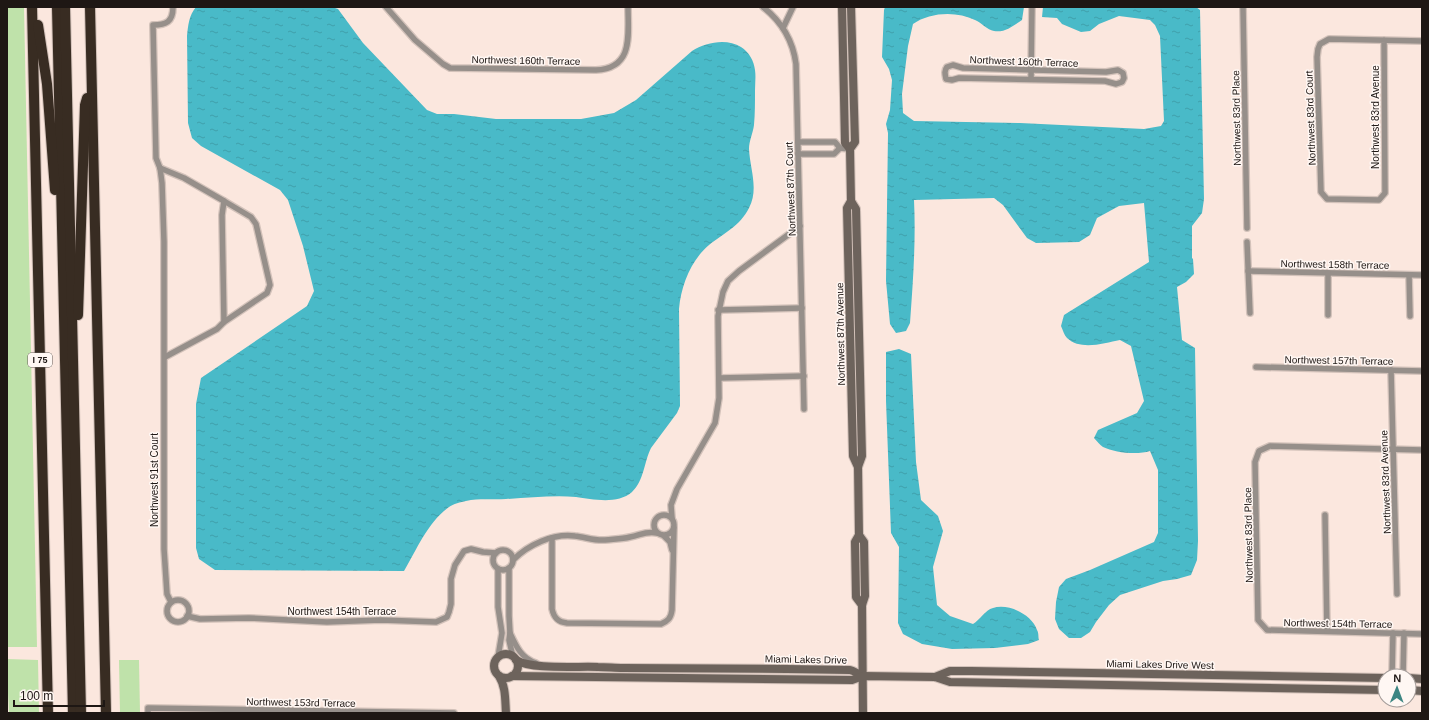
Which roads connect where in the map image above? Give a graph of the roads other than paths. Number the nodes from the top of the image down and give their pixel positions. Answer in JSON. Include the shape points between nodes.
{"nodes":[{"id":1,"x":33,"y":7,"type":"edge"},
{"id":2,"x":57,"y":7,"type":"edge"},
{"id":3,"x":65,"y":7,"type":"edge"},
{"id":4,"x":90,"y":7,"type":"edge"},
{"id":5,"x":173,"y":7,"type":"edge"},
{"id":6,"x":386,"y":7,"type":"edge"},
{"id":7,"x":628,"y":7,"type":"edge"},
{"id":8,"x":793,"y":7,"type":"edge"},
{"id":9,"x":842,"y":7,"type":"edge"},
{"id":10,"x":851,"y":7,"type":"edge"},
{"id":11,"x":1032,"y":7,"type":"edge"},
{"id":12,"x":1243,"y":7,"type":"edge"},
{"id":13,"x":766,"y":9,"type":"edge"},
{"id":14,"x":783,"y":28,"type":"junction"},
{"id":15,"x":1384,"y":40,"type":"junction"},
{"id":16,"x":1422,"y":41,"type":"edge"},
{"id":17,"x":1031,"y":70,"type":"junction"},
{"id":18,"x":1031,"y":79,"type":"junction"},
{"id":19,"x":91,"y":84,"type":"junction"},
{"id":20,"x":798,"y":142,"type":"junction"},
{"id":21,"x":813,"y":142,"type":"junction"},
{"id":22,"x":840,"y":148,"type":"junction"},
{"id":23,"x":850,"y":149,"type":"junction"},
{"id":24,"x":798,"y":154,"type":"junction"},
{"id":25,"x":813,"y":154,"type":"junction"},
{"id":26,"x":160,"y":168,"type":"junction"},
{"id":27,"x":1321,"y":192,"type":"joint"},
{"id":28,"x":224,"y":201,"type":"junction"},
{"id":29,"x":800,"y":226,"type":"junction"},
{"id":30,"x":1247,"y":228,"type":"dead end"},
{"id":31,"x":1247,"y":242,"type":"dead end"},
{"id":32,"x":1248,"y":271,"type":"junction"},
{"id":33,"x":1328,"y":272,"type":"junction"},
{"id":34,"x":1409,"y":275,"type":"junction"},
{"id":35,"x":1422,"y":275,"type":"edge"},
{"id":36,"x":64,"y":291,"type":"junction"},
{"id":37,"x":802,"y":308,"type":"junction"},
{"id":38,"x":718,"y":310,"type":"junction"},
{"id":39,"x":1250,"y":313,"type":"dead end"},
{"id":40,"x":1328,"y":315,"type":"dead end"},
{"id":41,"x":1410,"y":316,"type":"dead end"},
{"id":42,"x":224,"y":322,"type":"junction"},
{"id":43,"x":165,"y":357,"type":"junction"},
{"id":44,"x":1256,"y":367,"type":"dead end"},
{"id":45,"x":1391,"y":370,"type":"junction"},
{"id":46,"x":1422,"y":371,"type":"edge"},
{"id":47,"x":804,"y":376,"type":"junction"},
{"id":48,"x":719,"y":378,"type":"junction"},
{"id":49,"x":74,"y":389,"type":"junction"},
{"id":50,"x":804,"y":409,"type":"dead end"},
{"id":51,"x":1393,"y":450,"type":"junction"},
{"id":52,"x":1422,"y":450,"type":"edge"},
{"id":53,"x":671,"y":505,"type":"junction"},
{"id":54,"x":662,"y":515,"type":"junction"},
{"id":55,"x":1325,"y":515,"type":"dead end"},
{"id":56,"x":672,"y":518,"type":"junction"},
{"id":57,"x":654,"y":520,"type":"junction"},
{"id":58,"x":674,"y":528,"type":"junction"},
{"id":59,"x":644,"y":533,"type":"junction"},
{"id":60,"x":657,"y":533,"type":"junction"},
{"id":61,"x":664,"y":536,"type":"junction"},
{"id":62,"x":552,"y":538,"type":"junction"},
{"id":63,"x":523,"y":550,"type":"junction"},
{"id":64,"x":484,"y":552,"type":"junction"},
{"id":65,"x":509,"y":552,"type":"junction"},
{"id":66,"x":673,"y":552,"type":"junction"},
{"id":67,"x":496,"y":553,"type":"junction"},
{"id":68,"x":513,"y":560,"type":"junction"},
{"id":69,"x":493,"y":562,"type":"junction"},
{"id":70,"x":509,"y":568,"type":"junction"},
{"id":71,"x":498,"y":569,"type":"junction"},
{"id":72,"x":1397,"y":594,"type":"dead end"},
{"id":73,"x":171,"y":602,"type":"junction"},
{"id":74,"x":188,"y":616,"type":"junction"},
{"id":75,"x":1258,"y":620,"type":"joint"},
{"id":76,"x":1327,"y":631,"type":"junction"},
{"id":77,"x":510,"y":633,"type":"junction"},
{"id":78,"x":1393,"y":633,"type":"junction"},
{"id":79,"x":1404,"y":633,"type":"junction"},
{"id":80,"x":1422,"y":634,"type":"edge"},
{"id":81,"x":498,"y":657,"type":"junction"},
{"id":82,"x":514,"y":658,"type":"junction"},
{"id":83,"x":544,"y":666,"type":"junction"},
{"id":84,"x":1392,"y":668,"type":"edge"},
{"id":85,"x":1403,"y":668,"type":"edge"},
{"id":86,"x":499,"y":676,"type":"junction"},
{"id":87,"x":863,"y":676,"type":"junction"},
{"id":88,"x":510,"y":677,"type":"junction"},
{"id":89,"x":935,"y":677,"type":"junction"},
{"id":90,"x":1377,"y":678,"type":"edge"},
{"id":91,"x":1377,"y":690,"type":"edge"},
{"id":92,"x":505,"y":692,"type":"junction"},
{"id":93,"x":148,"y":711,"type":"edge"},
{"id":94,"x":213,"y":711,"type":"edge"},
{"id":95,"x":275,"y":712,"type":"edge"},
{"id":96,"x":338,"y":712,"type":"edge"},
{"id":97,"x":48,"y":713,"type":"edge"},
{"id":98,"x":73,"y":713,"type":"edge"},
{"id":99,"x":81,"y":713,"type":"edge"},
{"id":100,"x":106,"y":713,"type":"edge"},
{"id":101,"x":401,"y":713,"type":"edge"},
{"id":102,"x":454,"y":713,"type":"edge"},
{"id":103,"x":506,"y":713,"type":"edge"},
{"id":104,"x":863,"y":713,"type":"edge"}],
"edges":[{"from":1,"to":36,"type":"highway","via":[[47,84],[61,280]]},
{"from":1,"to":97,"type":"highway","number":"I 75"},
{"from":2,"to":36,"type":"highway"},
{"from":3,"to":49,"type":"highway"},
{"from":4,"to":19,"type":"highway"},
{"from":5,"to":26,"type":"street","name":"Northwest 91st Court","via":[[167,23],[153,26],[156,158]]},
{"from":6,"to":7,"type":"street","name":"Northwest 160th Terrace","via":[[415,40],[448,67],[603,70],[617,64],[625,53],[628,41]]},
{"from":8,"to":14,"type":"street"},
{"from":9,"to":23,"type":"street","name":"Northwest 87th Avenue","via":[[845,143]]},
{"from":10,"to":23,"type":"street","name":"Northwest 87th Avenue","via":[[855,142]]},
{"from":11,"to":17,"type":"street"},
{"from":12,"to":30,"type":"street","name":"Northwest 83rd Place"},
{"from":13,"to":14,"type":"street","name":"Northwest 87th Court"},
{"from":14,"to":20,"type":"street","name":"Northwest 87th Court","via":[[790,39],[796,64]]},
{"from":15,"to":16,"type":"street"},
{"from":15,"to":27,"type":"street","name":"Northwest 83rd Court","via":[[1329,40],[1320,44],[1317,57]]},
{"from":15,"to":27,"type":"street","name":"Northwest 83rd Avenue","via":[[1385,193],[1379,200],[1342,200],[1326,199]]},
{"from":17,"to":18,"type":"street"},
{"from":17,"to":18,"type":"street","name":"Northwest 160th Terrace","via":[[963,68],[953,65],[947,67],[945,74],[946,79],[952,80]]},
{"from":17,"to":18,"type":"street","name":"Northwest 160th Terrace","via":[[1118,70],[1123,73],[1124,78],[1116,84]]},
{"from":19,"to":49,"type":"highway","via":[[85,105]]},
{"from":19,"to":100,"type":"highway"},
{"from":20,"to":21,"type":"street"},
{"from":20,"to":24,"type":"street","name":"Northwest 87th Court"},
{"from":21,"to":22,"type":"street","via":[[834,142]]},
{"from":21,"to":25,"type":"street"},
{"from":22,"to":23,"type":"street"},
{"from":22,"to":25,"type":"street","via":[[834,154]]},
{"from":23,"to":87,"type":"street","name":"Northwest 87th Avenue","via":[[852,201],[856,209],[862,456],[858,467],[859,536],[864,542],[865,596],[862,605]]},
{"from":24,"to":25,"type":"street"},
{"from":24,"to":29,"type":"street","name":"Northwest 87th Court"},
{"from":26,"to":28,"type":"street","via":[[184,178]]},
{"from":26,"to":43,"type":"street","name":"Northwest 91st Court","via":[[164,242]]},
{"from":28,"to":42,"type":"street"},
{"from":28,"to":42,"type":"street","via":[[251,217],[256,224],[270,285],[267,293]]},
{"from":29,"to":37,"type":"street","name":"Northwest 87th Court"},
{"from":29,"to":38,"type":"street","via":[[733,276],[725,286]]},
{"from":31,"to":32,"type":"street"},
{"from":32,"to":33,"type":"street","name":"Northwest 158th Terrace"},
{"from":32,"to":39,"type":"street"},
{"from":33,"to":34,"type":"street","name":"Northwest 158th Terrace"},
{"from":33,"to":40,"type":"street"},
{"from":34,"to":35,"type":"street","name":"Northwest 158th Terrace"},
{"from":34,"to":41,"type":"street"},
{"from":36,"to":98,"type":"highway"},
{"from":37,"to":38,"type":"street"},
{"from":37,"to":47,"type":"street","name":"Northwest 87th Court"},
{"from":38,"to":48,"type":"street"},
{"from":42,"to":43,"type":"street","via":[[217,329]]},
{"from":43,"to":73,"type":"street","name":"Northwest 91st Court","via":[[163,516],[167,594]]},
{"from":44,"to":45,"type":"street","name":"Northwest 157th Terrace"},
{"from":45,"to":46,"type":"street","name":"Northwest 157th Terrace"},
{"from":45,"to":51,"type":"street","name":"Northwest 83rd Avenue"},
{"from":47,"to":48,"type":"street"},
{"from":47,"to":50,"type":"street","name":"Northwest 87th Court"},
{"from":48,"to":53,"type":"street","via":[[715,423],[679,485]]},
{"from":49,"to":99,"type":"highway"},
{"from":51,"to":52,"type":"street"},
{"from":51,"to":72,"type":"street","name":"Northwest 83rd Avenue"},
{"from":51,"to":75,"type":"street","name":"Northwest 83rd Place","via":[[1270,446],[1259,451],[1255,462]]},
{"from":53,"to":54,"type":"street"},
{"from":53,"to":56,"type":"street"},
{"from":54,"to":56,"type":"street"},
{"from":54,"to":57,"type":"street"},
{"from":55,"to":76,"type":"street"},
{"from":56,"to":58,"type":"street"},
{"from":57,"to":59,"type":"street"},
{"from":57,"to":60,"type":"street"},
{"from":58,"to":61,"type":"street"},
{"from":58,"to":66,"type":"street"},
{"from":59,"to":60,"type":"street"},
{"from":59,"to":62,"type":"street","via":[[628,538],[600,541],[562,535]]},
{"from":60,"to":61,"type":"street"},
{"from":61,"to":66,"type":"street","via":[[670,542]]},
{"from":62,"to":63,"type":"street"},
{"from":62,"to":66,"type":"street","via":[[552,609],[556,619],[567,623],[661,624],[670,618]]},
{"from":63,"to":65,"type":"street"},
{"from":63,"to":68,"type":"street"},
{"from":64,"to":67,"type":"street"},
{"from":64,"to":69,"type":"street"},
{"from":64,"to":74,"type":"street","name":"Northwest 154th Terrace","via":[[475,549],[464,551],[451,579],[451,604],[447,617],[431,623],[381,620],[327,622],[249,618],[200,619]]},
{"from":65,"to":67,"type":"street","via":[[503,550]]},
{"from":65,"to":68,"type":"street"},
{"from":67,"to":69,"type":"street"},
{"from":68,"to":70,"type":"street"},
{"from":69,"to":71,"type":"street"},
{"from":70,"to":71,"type":"street"},
{"from":70,"to":77,"type":"street"},
{"from":71,"to":81,"type":"street","via":[[498,607],[502,633]]},
{"from":73,"to":74,"type":"street","via":[[185,602]]},
{"from":73,"to":74,"type":"street","via":[[166,611],[172,620],[179,622]]},
{"from":75,"to":76,"type":"street","name":"Northwest 154th Terrace","via":[[1267,630]]},
{"from":76,"to":78,"type":"street","name":"Northwest 154th Terrace"},
{"from":77,"to":82,"type":"street","via":[[509,640]]},
{"from":77,"to":83,"type":"street","via":[[524,656]]},
{"from":78,"to":79,"type":"street","name":"Northwest 154th Terrace"},
{"from":78,"to":84,"type":"street"},
{"from":79,"to":80,"type":"street","name":"Northwest 154th Terrace"},
{"from":79,"to":85,"type":"street"},
{"from":81,"to":82,"type":"street","via":[[504,654]]},
{"from":81,"to":86,"type":"street","via":[[494,666]]},
{"from":82,"to":83,"type":"street","name":"Miami Lakes Drive","via":[[532,666]]},
{"from":82,"to":88,"type":"street","via":[[517,667]]},
{"from":83,"to":87,"type":"street","name":"Miami Lakes Drive","via":[[850,670]]},
{"from":86,"to":88,"type":"street"},
{"from":86,"to":92,"type":"street"},
{"from":87,"to":88,"type":"street","name":"Miami Lakes Drive","via":[[852,680]]},
{"from":87,"to":89,"type":"street","name":"Miami Lakes Drive West"},
{"from":87,"to":104,"type":"street","name":"Northwest 87th Avenue"},
{"from":88,"to":92,"type":"street"},
{"from":89,"to":90,"type":"street","name":"Miami Lakes Drive West","via":[[950,671],[971,671]]},
{"from":89,"to":91,"type":"street","name":"Miami Lakes Drive West","via":[[950,682]]},
{"from":92,"to":103,"type":"street"},
{"from":93,"to":94,"type":"street","name":"Northwest 153rd Terrace"},
{"from":94,"to":95,"type":"street","name":"Northwest 153rd Terrace"},
{"from":95,"to":96,"type":"street","name":"Northwest 153rd Terrace"},
{"from":96,"to":101,"type":"street","name":"Northwest 153rd Terrace"},
{"from":101,"to":102,"type":"street","name":"Northwest 153rd Terrace"}]}
